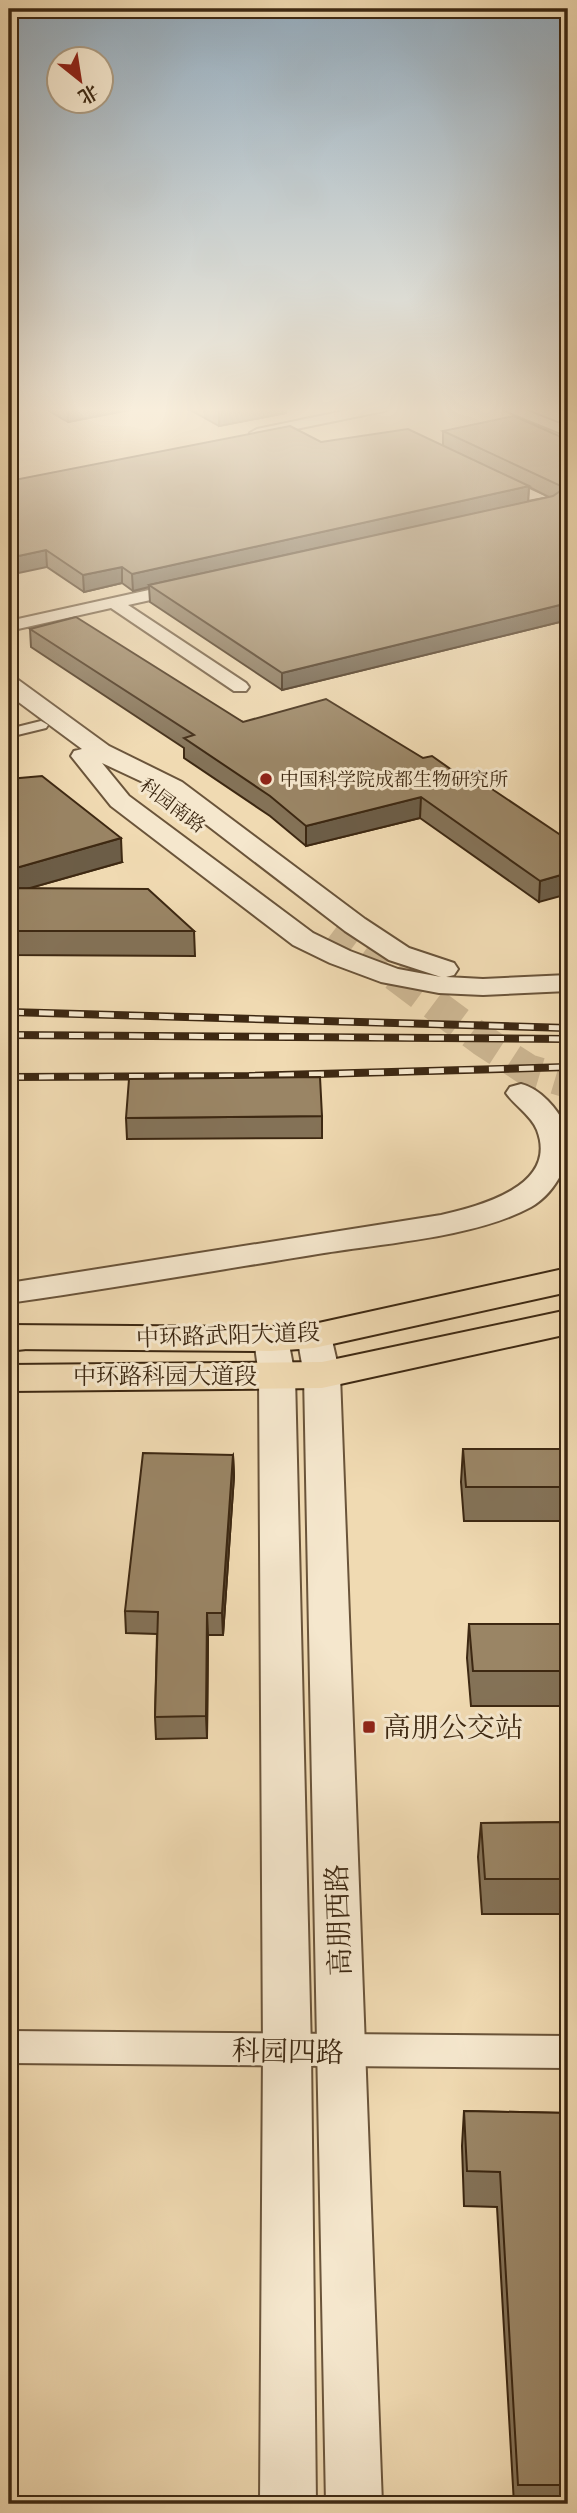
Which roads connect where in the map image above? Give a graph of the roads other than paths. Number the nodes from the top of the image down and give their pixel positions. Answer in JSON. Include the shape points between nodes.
{"nodes":[{"id":1,"x":206,"y":582,"type":"edge"},
{"id":2,"x":114,"y":603,"type":"junction"},
{"id":3,"x":9,"y":626,"type":"edge"},
{"id":4,"x":9,"y":684,"type":"edge"},
{"id":5,"x":240,"y":687,"type":"dead end"},
{"id":6,"x":9,"y":702,"type":"edge"},
{"id":7,"x":41,"y":725,"type":"junction"},
{"id":8,"x":9,"y":733,"type":"edge"},
{"id":9,"x":92,"y":754,"type":"junction"},
{"id":10,"x":328,"y":932,"type":"junction"},
{"id":11,"x":568,"y":977,"type":"edge"},
{"id":12,"x":568,"y":983,"type":"edge"},
{"id":13,"x":521,"y":1093,"type":"dead end"},
{"id":14,"x":568,"y":1280,"type":"edge"},
{"id":15,"x":9,"y":1293,"type":"edge"},
{"id":16,"x":568,"y":1322,"type":"edge"},
{"id":17,"x":15,"y":1338,"type":"edge"},
{"id":18,"x":318,"y":1356,"type":"junction"},
{"id":19,"x":274,"y":1357,"type":"junction"},
{"id":20,"x":9,"y":1378,"type":"edge"},
{"id":21,"x":9,"y":2047,"type":"edge"},
{"id":22,"x":287,"y":2051,"type":"junction"},
{"id":23,"x":342,"y":2052,"type":"junction"},
{"id":24,"x":568,"y":2052,"type":"edge"},
{"id":25,"x":288,"y":2504,"type":"edge"},
{"id":26,"x":354,"y":2504,"type":"edge"}],
"edges":[{"from":1,"to":2,"type":"street"},
{"from":2,"to":3,"type":"street"},
{"from":2,"to":5,"type":"street"},
{"from":4,"to":9,"type":"street"},
{"from":6,"to":7,"type":"street"},
{"from":7,"to":8,"type":"street"},
{"from":7,"to":9,"type":"street"},
{"from":9,"to":10,"type":"street","via":[[173,787]]},
{"from":9,"to":10,"type":"street","via":[[120,801]]},
{"from":10,"to":11,"type":"street","via":[[443,969]]},
{"from":10,"to":12,"type":"street","via":[[368,970],[439,985]]},
{"from":13,"to":15,"type":"street","via":[[547,1120],[558,1146],[550,1172],[535,1192],[497,1210],[441,1226]]},
{"from":14,"to":18,"type":"main road","name":"中环路武阳大道段"},
{"from":16,"to":18,"type":"main road","name":"中环路武阳大道段"},
{"from":17,"to":19,"type":"main road","name":"中环路武阳大道段"},
{"from":18,"to":19,"type":"main road","name":"中环路科园大道段"},
{"from":18,"to":23,"type":"street","name":"高朋西路"},
{"from":19,"to":20,"type":"main road","name":"中环路科园大道段"},
{"from":19,"to":22,"type":"street"},
{"from":21,"to":22,"type":"street","name":"科园四路"},
{"from":22,"to":23,"type":"street","name":"科园四路"},
{"from":22,"to":25,"type":"street"},
{"from":23,"to":24,"type":"street","name":"科园四路"},
{"from":23,"to":26,"type":"street","name":"高朋西路"}]}
